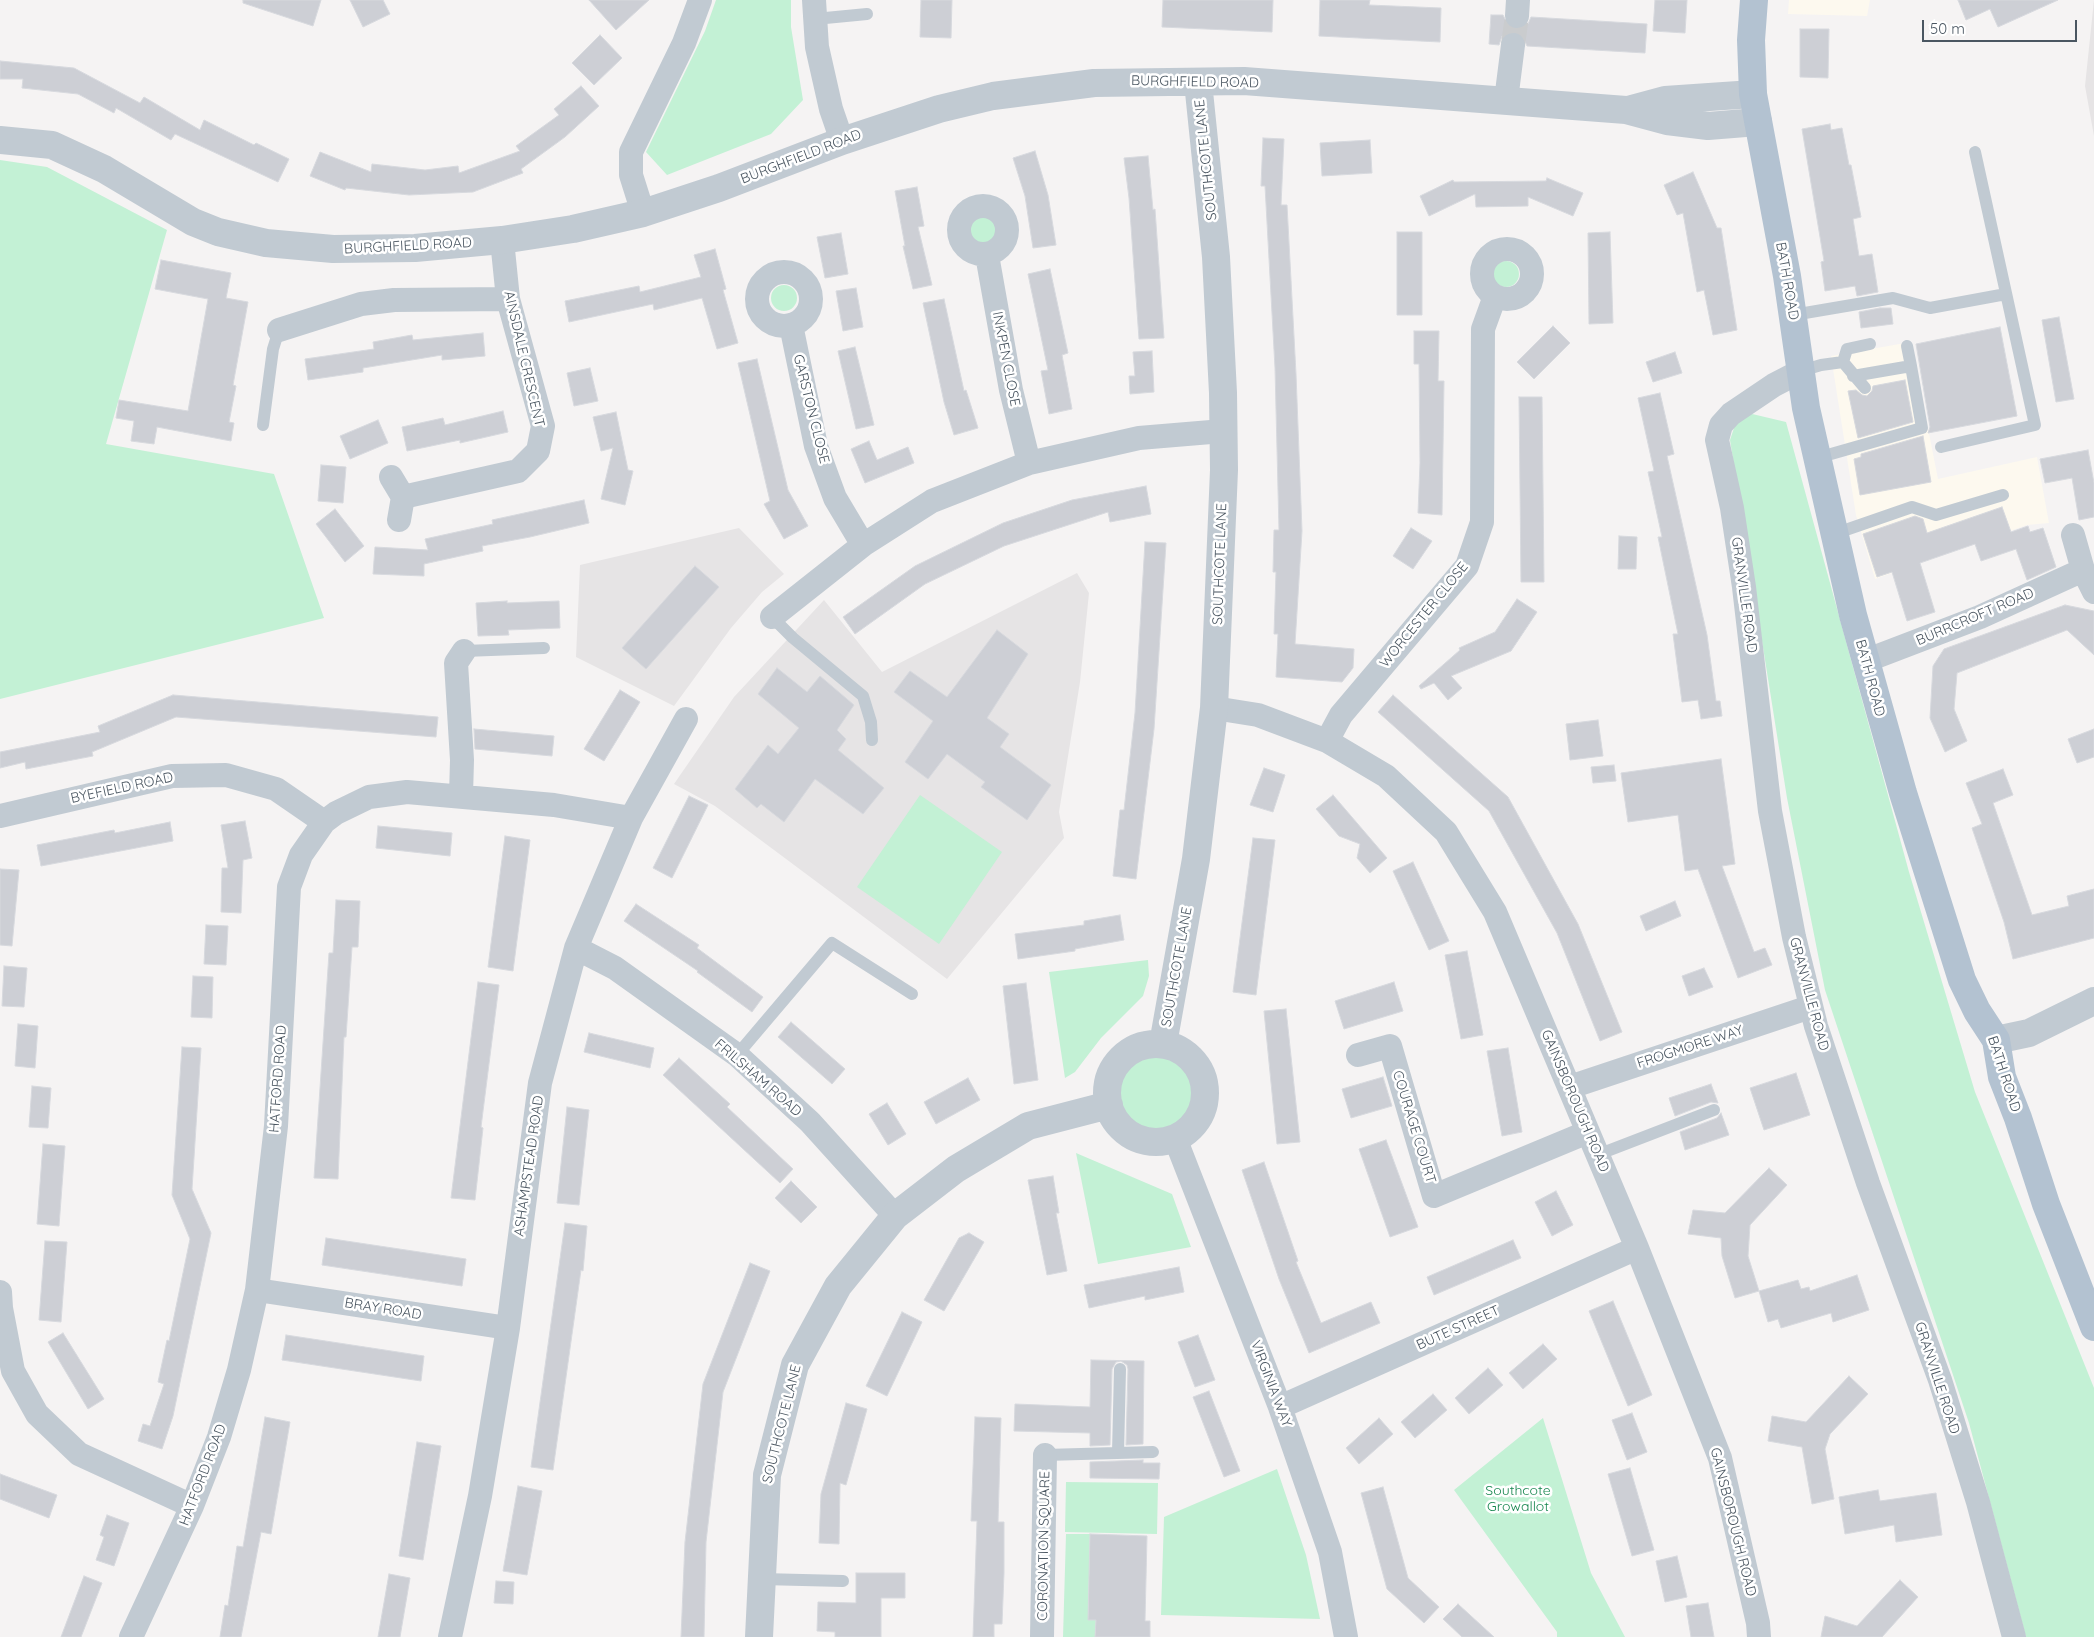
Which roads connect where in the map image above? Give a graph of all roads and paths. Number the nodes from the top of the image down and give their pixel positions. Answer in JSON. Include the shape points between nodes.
{"nodes":[{"id":1,"x":700,"y":0,"type":"edge"},
{"id":2,"x":1754,"y":0,"type":"edge"},
{"id":3,"x":814,"y":10,"type":"edge"},
{"id":4,"x":867,"y":14,"type":"dead end"},
{"id":5,"x":1513,"y":45,"type":"tunnel mouth"},
{"id":6,"x":1198,"y":82,"type":"junction"},
{"id":7,"x":1753,"y":94,"type":"junction"},
{"id":8,"x":1506,"y":100,"type":"junction"},
{"id":9,"x":1626,"y":110,"type":"junction"},
{"id":10,"x":1758,"y":122,"type":"junction"},
{"id":11,"x":0,"y":140,"type":"edge"},
{"id":12,"x":842,"y":140,"type":"junction"},
{"id":13,"x":1975,"y":152,"type":"dead end"},
{"id":14,"x":643,"y":213,"type":"junction"},
{"id":15,"x":502,"y":240,"type":"junction"},
{"id":16,"x":987,"y":254,"type":"dead end"},
{"id":17,"x":2006,"y":294,"type":"junction"},
{"id":18,"x":1496,"y":296,"type":"dead end"},
{"id":19,"x":508,"y":299,"type":"junction"},
{"id":20,"x":1793,"y":315,"type":"junction"},
{"id":21,"x":791,"y":325,"type":"dead end"},
{"id":22,"x":279,"y":330,"type":"joint"},
{"id":23,"x":1870,"y":344,"type":"dead end"},
{"id":24,"x":1907,"y":346,"type":"dead end"},
{"id":25,"x":1843,"y":362,"type":"junction"},
{"id":26,"x":1911,"y":366,"type":"junction"},
{"id":27,"x":1801,"y":371,"type":"junction"},
{"id":28,"x":1853,"y":376,"type":"junction"},
{"id":29,"x":1865,"y":388,"type":"dead end"},
{"id":30,"x":263,"y":425,"type":"dead end"},
{"id":31,"x":1223,"y":431,"type":"junction"},
{"id":32,"x":1941,"y":447,"type":"dead end"},
{"id":33,"x":1817,"y":458,"type":"junction"},
{"id":34,"x":1028,"y":463,"type":"junction"},
{"id":35,"x":391,"y":477,"type":"dead end"},
{"id":36,"x":2002,"y":494,"type":"dead end"},
{"id":37,"x":1834,"y":534,"type":"junction"},
{"id":38,"x":2073,"y":535,"type":"dead end"},
{"id":39,"x":863,"y":545,"type":"junction"},
{"id":40,"x":2084,"y":570,"type":"junction"},
{"id":41,"x":2094,"y":592,"type":"edge"},
{"id":42,"x":772,"y":617,"type":"joint"},
{"id":43,"x":544,"y":648,"type":"dead end"},
{"id":44,"x":464,"y":651,"type":"joint"},
{"id":45,"x":1865,"y":661,"type":"junction"},
{"id":46,"x":1214,"y":708,"type":"junction"},
{"id":47,"x":686,"y":719,"type":"dead end"},
{"id":48,"x":872,"y":740,"type":"dead end"},
{"id":49,"x":1327,"y":741,"type":"junction"},
{"id":50,"x":461,"y":796,"type":"junction"},
{"id":51,"x":0,"y":816,"type":"edge"},
{"id":52,"x":631,"y":818,"type":"junction"},
{"id":53,"x":324,"y":822,"type":"junction"},
{"id":54,"x":576,"y":948,"type":"junction"},
{"id":55,"x":912,"y":994,"type":"dead end"},
{"id":56,"x":2094,"y":1001,"type":"edge"},
{"id":57,"x":1810,"y":1006,"type":"junction"},
{"id":58,"x":1996,"y":1040,"type":"junction"},
{"id":59,"x":1163,"y":1044,"type":"junction"},
{"id":60,"x":737,"y":1055,"type":"junction"},
{"id":61,"x":1358,"y":1055,"type":"dead end"},
{"id":62,"x":1570,"y":1087,"type":"junction"},
{"id":63,"x":1109,"y":1105,"type":"junction"},
{"id":64,"x":1714,"y":1110,"type":"dead end"},
{"id":65,"x":1588,"y":1132,"type":"junction"},
{"id":66,"x":1175,"y":1138,"type":"junction"},
{"id":67,"x":1598,"y":1155,"type":"junction"},
{"id":68,"x":895,"y":1216,"type":"junction"},
{"id":69,"x":1636,"y":1248,"type":"junction"},
{"id":70,"x":257,"y":1290,"type":"junction"},
{"id":71,"x":0,"y":1292,"type":"edge"},
{"id":72,"x":508,"y":1328,"type":"junction"},
{"id":73,"x":2094,"y":1328,"type":"edge"},
{"id":74,"x":1120,"y":1369,"type":"dead end"},
{"id":75,"x":1280,"y":1407,"type":"junction"},
{"id":76,"x":1153,"y":1452,"type":"dead end"},
{"id":77,"x":1118,"y":1453,"type":"junction"},
{"id":78,"x":1045,"y":1455,"type":"joint"},
{"id":79,"x":192,"y":1506,"type":"junction"},
{"id":80,"x":762,"y":1579,"type":"junction"},
{"id":81,"x":843,"y":1581,"type":"dead end"},
{"id":82,"x":131,"y":1637,"type":"edge"},
{"id":83,"x":450,"y":1637,"type":"edge"},
{"id":84,"x":759,"y":1637,"type":"edge"},
{"id":85,"x":1042,"y":1637,"type":"edge"},
{"id":86,"x":1346,"y":1637,"type":"edge"},
{"id":87,"x":1759,"y":1637,"type":"edge"},
{"id":88,"x":2014,"y":1637,"type":"edge"}],
"edges":[{"from":1,"to":14,"type":"street","via":[[684,43],[631,152],[631,175]]},
{"from":2,"to":7,"type":"main road","name":"BATH ROAD","via":[[1751,40]]},
{"from":3,"to":4,"type":"lane"},
{"from":3,"to":12,"type":"street","via":[[817,47],[831,109]]},
{"from":5,"to":8,"type":"street"},
{"from":6,"to":8,"type":"street","name":"BURGHFIELD ROAD","via":[[1244,81]]},
{"from":6,"to":12,"type":"street","name":"BURGHFIELD ROAD","via":[[1094,83],[993,96],[939,109]]},
{"from":6,"to":31,"type":"street","name":"SOUTHCOTE LANE","via":[[1216,257]]},
{"from":7,"to":9,"type":"street","name":"BURGHFIELD ROAD","via":[[1665,100]]},
{"from":7,"to":10,"type":"main road","name":"BATH ROAD"},
{"from":8,"to":9,"type":"street","name":"BURGHFIELD ROAD"},
{"from":9,"to":10,"type":"street","name":"BURGHFIELD ROAD","via":[[1667,121],[1708,126]]},
{"from":10,"to":20,"type":"main road","name":"BATH ROAD"},
{"from":11,"to":15,"type":"street","name":"BURGHFIELD ROAD","via":[[52,145],[104,169],[193,222],[218,232],[266,243],[333,249],[415,248]]},
{"from":12,"to":14,"type":"street","name":"BURGHFIELD ROAD","via":[[719,188]]},
{"from":13,"to":17,"type":"lane"},
{"from":14,"to":15,"type":"street","name":"BURGHFIELD ROAD","via":[[573,229]]},
{"from":15,"to":19,"type":"street","name":"AINSDALE CRESCENT"},
{"from":16,"to":34,"type":"street","name":"INKPEN CLOSE","via":[[1011,390]]},
{"from":17,"to":20,"type":"lane","via":[[1930,308],[1893,298]]},
{"from":17,"to":32,"type":"lane","via":[[2035,425]]},
{"from":18,"to":49,"type":"street","name":"WORCESTER CLOSE","via":[[1483,329],[1482,522],[1467,566],[1341,715]]},
{"from":19,"to":22,"type":"street","via":[[394,300],[361,304]]},
{"from":19,"to":35,"type":"street","name":"AINSDALE CRESCENT","via":[[543,426],[538,451],[518,471],[401,508]]},
{"from":20,"to":27,"type":"main road","name":"BATH ROAD"},
{"from":21,"to":39,"type":"street","name":"GARSTON CLOSE","via":[[816,446],[836,498]]},
{"from":22,"to":30,"type":"lane","via":[[273,349]]},
{"from":23,"to":25,"type":"lane","via":[[1847,349]]},
{"from":24,"to":26,"type":"lane"},
{"from":25,"to":27,"type":"lane"},
{"from":25,"to":28,"type":"lane"},
{"from":26,"to":28,"type":"lane"},
{"from":26,"to":33,"type":"lane","via":[[1922,428]]},
{"from":27,"to":33,"type":"main road","name":"BATH ROAD"},
{"from":27,"to":57,"type":"street","name":"GRANVILLE ROAD","via":[[1731,414],[1721,424],[1717,440],[1744,587],[1770,811]]},
{"from":28,"to":29,"type":"lane"},
{"from":31,"to":34,"type":"street","via":[[1139,438]]},
{"from":31,"to":46,"type":"street","name":"SOUTHCOTE LANE"},
{"from":33,"to":37,"type":"main road","name":"BATH ROAD"},
{"from":34,"to":39,"type":"street","via":[[932,501]]},
{"from":36,"to":37,"type":"lane","via":[[1936,515],[1912,507]]},
{"from":37,"to":45,"type":"main road","name":"BATH ROAD"},
{"from":38,"to":40,"type":"street"},
{"from":39,"to":42,"type":"street"},
{"from":40,"to":41,"type":"street"},
{"from":40,"to":45,"type":"street","name":"BURRCROFT ROAD","via":[[1980,617]]},
{"from":42,"to":48,"type":"lane","via":[[863,696],[871,722]]},
{"from":43,"to":44,"type":"lane"},
{"from":44,"to":50,"type":"street","via":[[456,663]]},
{"from":45,"to":58,"type":"main road","name":"BATH ROAD","via":[[1962,980]]},
{"from":46,"to":49,"type":"street","name":"GAINSBOROUGH ROAD","via":[[1258,715]]},
{"from":46,"to":59,"type":"street","name":"SOUTHCOTE LANE","via":[[1196,859]]},
{"from":47,"to":52,"type":"street","name":"ASHAMPSTEAD ROAD"},
{"from":49,"to":62,"type":"street","name":"GAINSBOROUGH ROAD","via":[[1386,776],[1446,832],[1495,912]]},
{"from":50,"to":52,"type":"street","name":"HATFORD ROAD","via":[[554,805]]},
{"from":50,"to":53,"type":"street","name":"HATFORD ROAD","via":[[408,792],[369,797]]},
{"from":51,"to":53,"type":"street","name":"BYEFIELD ROAD","via":[[172,776],[226,775],[276,789]]},
{"from":52,"to":54,"type":"street","name":"ASHAMPSTEAD ROAD"},
{"from":53,"to":70,"type":"street","name":"HATFORD ROAD","via":[[301,855],[289,886],[276,1126]]},
{"from":54,"to":60,"type":"street","name":"FRILSHAM ROAD","via":[[615,968]]},
{"from":54,"to":72,"type":"street","name":"ASHAMPSTEAD ROAD","via":[[540,1083]]},
{"from":55,"to":60,"type":"lane","via":[[832,943]]},
{"from":56,"to":58,"type":"street","via":[[2029,1033]]},
{"from":57,"to":62,"type":"street","name":"FROGMORE WAY"},
{"from":57,"to":88,"type":"street","name":"GRANVILLE ROAD","via":[[1868,1183],[1940,1380],[1978,1502]]},
{"from":58,"to":73,"type":"main road","name":"BATH ROAD","via":[[2002,1077]]},
{"from":59,"to":63,"type":"street","name":"SOUTHCOTE LANE","via":[[1147,1045],[1131,1051],[1122,1059],[1112,1073],[1108,1088]]},
{"from":59,"to":66,"type":"street","name":"SOUTHCOTE LANE","via":[[1179,1050],[1193,1061],[1204,1085],[1205,1102],[1200,1116],[1189,1130]]},
{"from":60,"to":68,"type":"street","name":"FRILSHAM ROAD","via":[[810,1122]]},
{"from":61,"to":65,"type":"street","name":"COURAGE COURT","via":[[1390,1046],[1434,1196]]},
{"from":62,"to":65,"type":"street","name":"GAINSBOROUGH ROAD"},
{"from":63,"to":66,"type":"street","name":"SOUTHCOTE LANE","via":[[1114,1119],[1126,1131],[1149,1142]]},
{"from":63,"to":68,"type":"street","name":"SOUTHCOTE LANE","via":[[1028,1126],[956,1169]]},
{"from":64,"to":67,"type":"lane"},
{"from":65,"to":67,"type":"street","name":"GAINSBOROUGH ROAD"},
{"from":66,"to":75,"type":"street","name":"VIRGINIA WAY"},
{"from":67,"to":69,"type":"street","name":"GAINSBOROUGH ROAD"},
{"from":68,"to":80,"type":"street","name":"SOUTHCOTE LANE","via":[[838,1286],[794,1365],[767,1475]]},
{"from":69,"to":75,"type":"street","name":"BUTE STREET"},
{"from":69,"to":87,"type":"street","name":"GAINSBOROUGH ROAD","via":[[1720,1458]]},
{"from":70,"to":72,"type":"street","name":"BRAY ROAD"},
{"from":70,"to":79,"type":"street","name":"HATFORD ROAD","via":[[222,1429]]},
{"from":71,"to":79,"type":"street","via":[[12,1371],[37,1414],[79,1454]]},
{"from":72,"to":83,"type":"street","name":"ASHAMPSTEAD ROAD","via":[[480,1496]]},
{"from":74,"to":77,"type":"lane"},
{"from":75,"to":86,"type":"street","name":"VIRGINIA WAY","via":[[1330,1552]]},
{"from":76,"to":77,"type":"lane"},
{"from":77,"to":78,"type":"lane"},
{"from":78,"to":85,"type":"street","name":"CORONATION SQUARE"},
{"from":79,"to":82,"type":"street","name":"HATFORD ROAD"},
{"from":80,"to":81,"type":"lane"},
{"from":80,"to":84,"type":"street","name":"SOUTHCOTE LANE"}]}
